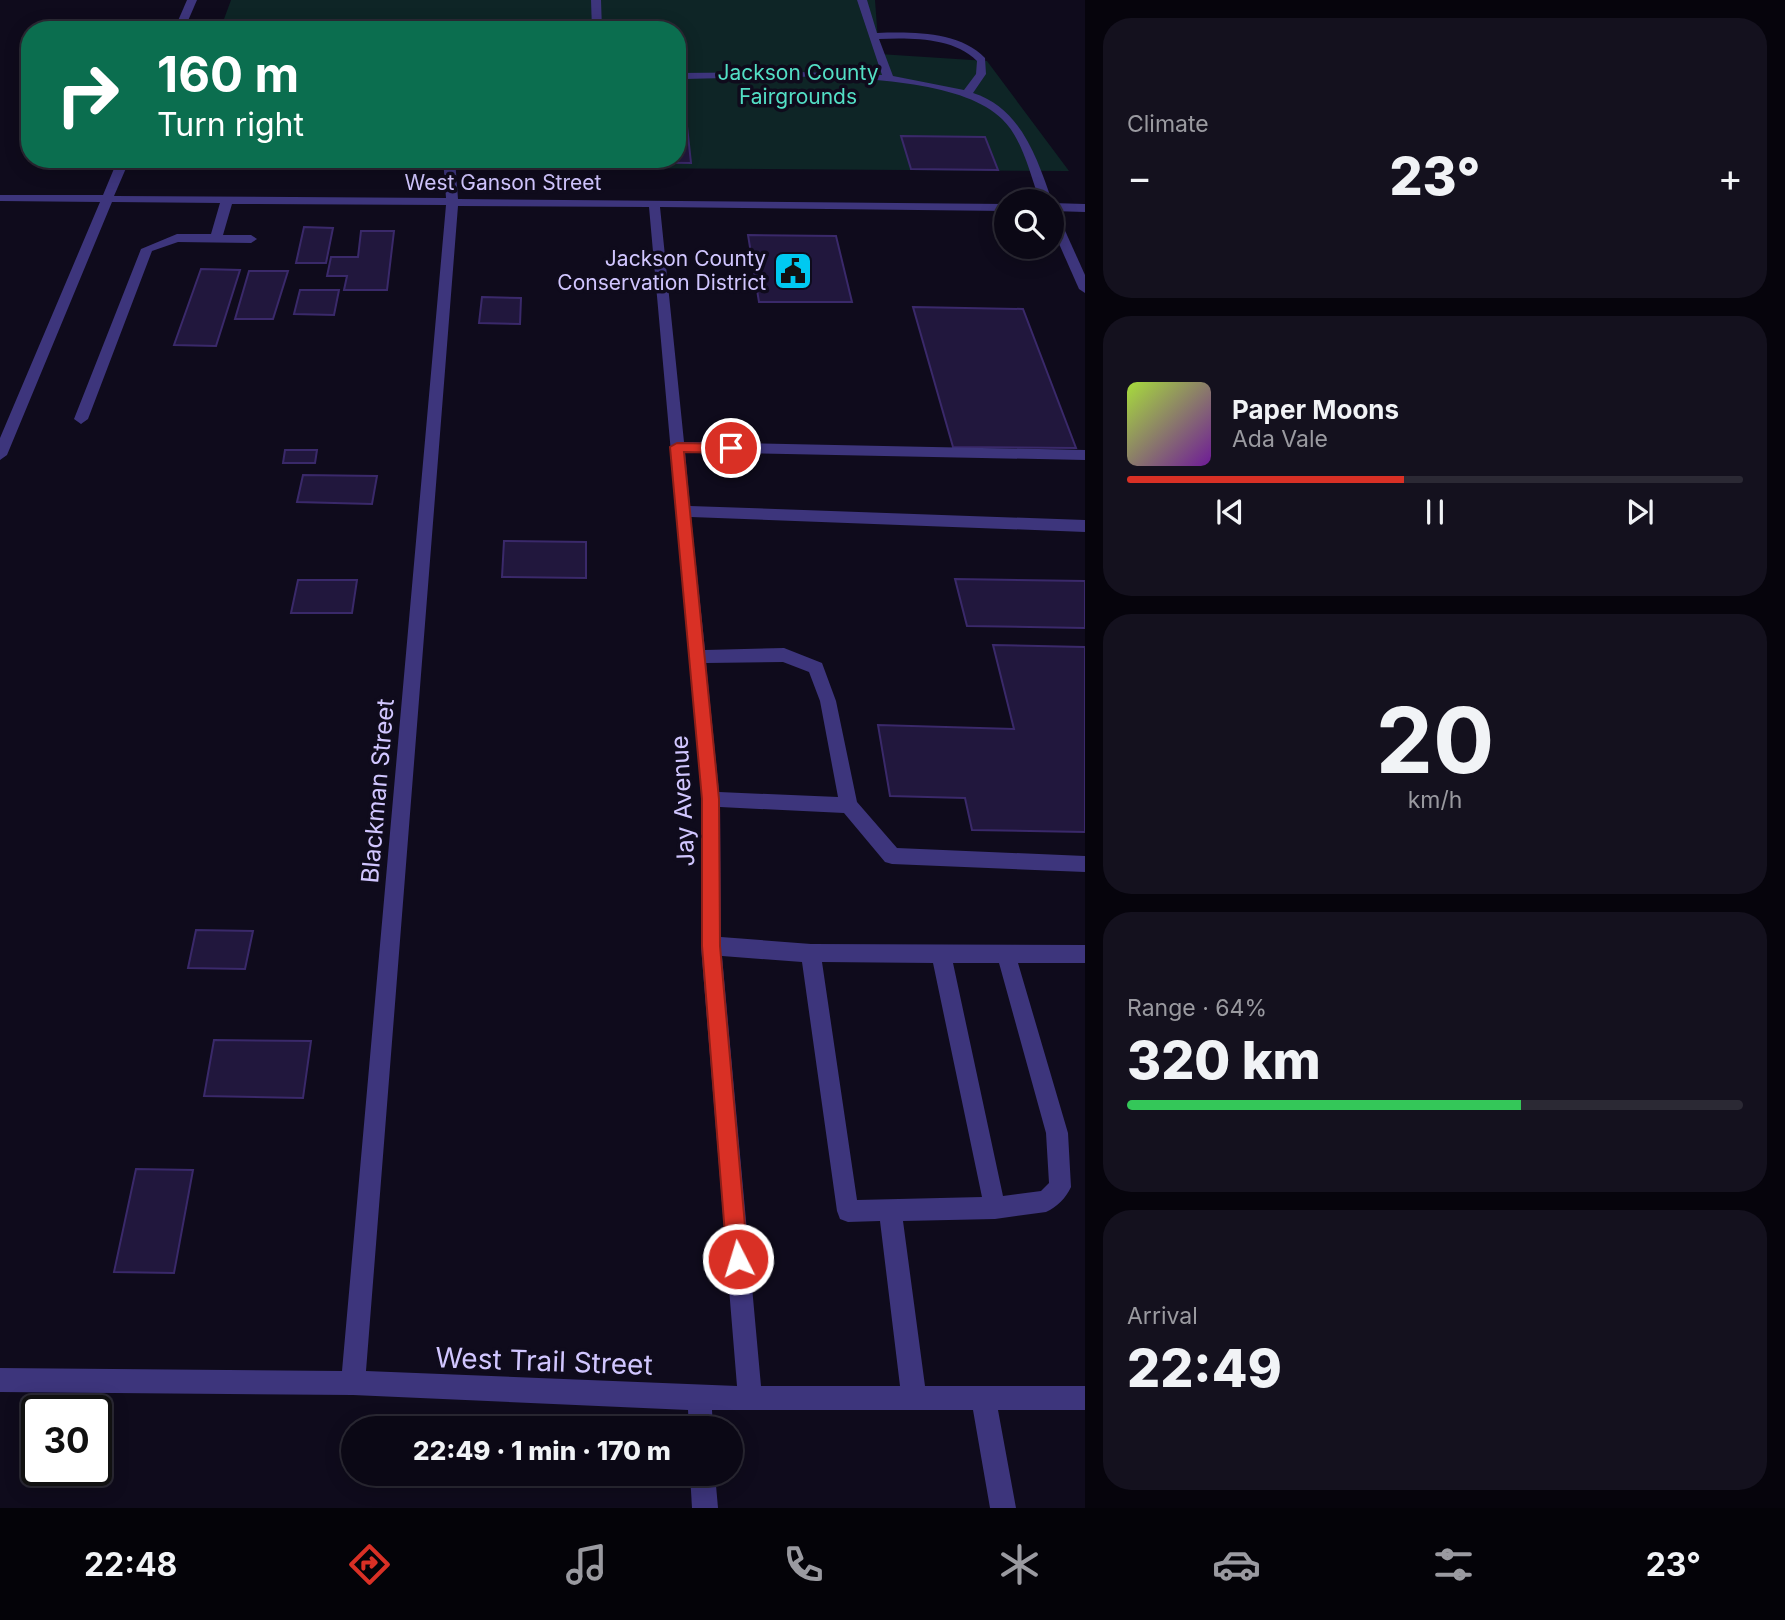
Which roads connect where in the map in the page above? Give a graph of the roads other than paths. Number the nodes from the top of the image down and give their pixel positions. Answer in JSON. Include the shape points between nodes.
{"nodes":[{"id":1,"x":192,"y":0,"type":"edge"},
{"id":2,"x":596,"y":0,"type":"edge"},
{"id":3,"x":862,"y":0,"type":"edge"},
{"id":4,"x":183,"y":21,"type":"edge"},
{"id":5,"x":597,"y":21,"type":"edge"},
{"id":6,"x":873,"y":36,"type":"junction"},
{"id":7,"x":686,"y":76,"type":"edge"},
{"id":8,"x":888,"y":78,"type":"junction"},
{"id":9,"x":967,"y":93,"type":"junction"},
{"id":10,"x":120,"y":168,"type":"edge"},
{"id":11,"x":450,"y":168,"type":"edge"},
{"id":12,"x":1041,"y":189,"type":"edge"},
{"id":13,"x":0,"y":198,"type":"edge"},
{"id":14,"x":107,"y":200,"type":"junction"},
{"id":15,"x":227,"y":200,"type":"junction"},
{"id":16,"x":452,"y":203,"type":"junction"},
{"id":17,"x":654,"y":203,"type":"junction"},
{"id":18,"x":994,"y":207,"type":"edge"},
{"id":19,"x":1064,"y":207,"type":"edge"},
{"id":20,"x":1085,"y":208,"type":"edge"},
{"id":21,"x":216,"y":238,"type":"junction"},
{"id":22,"x":251,"y":239,"type":"dead end"},
{"id":23,"x":1064,"y":242,"type":"edge"},
{"id":24,"x":1085,"y":289,"type":"edge"},
{"id":25,"x":81,"y":419,"type":"dead end"},
{"id":26,"x":677,"y":447,"type":"junction"},
{"id":27,"x":0,"y":455,"type":"edge"},
{"id":28,"x":1085,"y":455,"type":"edge"},
{"id":29,"x":684,"y":511,"type":"junction"},
{"id":30,"x":1085,"y":526,"type":"edge"},
{"id":31,"x":698,"y":657,"type":"junction"},
{"id":32,"x":711,"y":799,"type":"junction"},
{"id":33,"x":849,"y":805,"type":"junction"},
{"id":34,"x":1085,"y":863,"type":"edge"},
{"id":35,"x":711,"y":946,"type":"junction"},
{"id":36,"x":811,"y":953,"type":"junction"},
{"id":37,"x":941,"y":954,"type":"junction"},
{"id":38,"x":1006,"y":954,"type":"junction"},
{"id":39,"x":1085,"y":954,"type":"edge"},
{"id":40,"x":995,"y":1208,"type":"junction"},
{"id":41,"x":890,"y":1210,"type":"junction"},
{"id":42,"x":0,"y":1380,"type":"edge"},
{"id":43,"x":354,"y":1383,"type":"junction"},
{"id":44,"x":983,"y":1396,"type":"junction"},
{"id":45,"x":914,"y":1397,"type":"junction"},
{"id":46,"x":699,"y":1398,"type":"junction"},
{"id":47,"x":750,"y":1398,"type":"junction"},
{"id":48,"x":1085,"y":1398,"type":"edge"},
{"id":49,"x":700,"y":1416,"type":"edge"},
{"id":50,"x":704,"y":1486,"type":"edge"},
{"id":51,"x":705,"y":1508,"type":"edge"},
{"id":52,"x":1003,"y":1508,"type":"edge"}],
"edges":[{"from":1,"to":4,"type":"street"},
{"from":2,"to":5,"type":"street"},
{"from":3,"to":6,"type":"street"},
{"from":6,"to":8,"type":"street"},
{"from":6,"to":9,"type":"street","via":[[923,36],[965,47],[985,68],[982,79]]},
{"from":7,"to":8,"type":"street"},
{"from":8,"to":9,"type":"street"},
{"from":9,"to":12,"type":"street","via":[[1003,113],[1016,130]]},
{"from":10,"to":14,"type":"street"},
{"from":11,"to":16,"type":"street","name":"Blackman Street"},
{"from":13,"to":14,"type":"street","name":"West Ganson Street"},
{"from":14,"to":15,"type":"street","name":"West Ganson Street"},
{"from":14,"to":27,"type":"street"},
{"from":15,"to":16,"type":"street","name":"West Ganson Street"},
{"from":15,"to":21,"type":"street"},
{"from":16,"to":17,"type":"street","name":"West Ganson Street"},
{"from":16,"to":43,"type":"street","name":"Blackman Street"},
{"from":17,"to":18,"type":"street","name":"West Ganson Street"},
{"from":17,"to":26,"type":"street","name":"Jay Avenue"},
{"from":19,"to":20,"type":"street"},
{"from":21,"to":22,"type":"street"},
{"from":21,"to":25,"type":"street","via":[[177,238],[147,249]]},
{"from":23,"to":24,"type":"street"},
{"from":26,"to":28,"type":"street"},
{"from":26,"to":29,"type":"street","name":"Jay Avenue"},
{"from":29,"to":30,"type":"street"},
{"from":29,"to":31,"type":"street","name":"Jay Avenue"},
{"from":31,"to":32,"type":"street","name":"Jay Avenue"},
{"from":31,"to":33,"type":"street","via":[[784,655],[816,668],[828,701]]},
{"from":32,"to":33,"type":"street"},
{"from":32,"to":35,"type":"street","name":"Jay Avenue"},
{"from":33,"to":34,"type":"street","via":[[892,856]]},
{"from":35,"to":36,"type":"street"},
{"from":35,"to":47,"type":"street","name":"Jay Avenue"},
{"from":36,"to":37,"type":"street"},
{"from":36,"to":41,"type":"street","via":[[848,1211]]},
{"from":37,"to":38,"type":"street"},
{"from":37,"to":40,"type":"street"},
{"from":38,"to":39,"type":"street"},
{"from":38,"to":40,"type":"street","via":[[1057,1133],[1060,1186],[1046,1201]]},
{"from":40,"to":41,"type":"street"},
{"from":41,"to":45,"type":"street"},
{"from":42,"to":43,"type":"street","name":"West Trail Street"},
{"from":43,"to":46,"type":"street","name":"West Trail Street"},
{"from":44,"to":45,"type":"street","name":"West Trail Street"},
{"from":44,"to":48,"type":"street","name":"West Trail Street"},
{"from":44,"to":52,"type":"street"},
{"from":45,"to":47,"type":"street","name":"West Trail Street"},
{"from":46,"to":47,"type":"street","name":"West Trail Street"},
{"from":46,"to":49,"type":"street"},
{"from":50,"to":51,"type":"street"}]}
